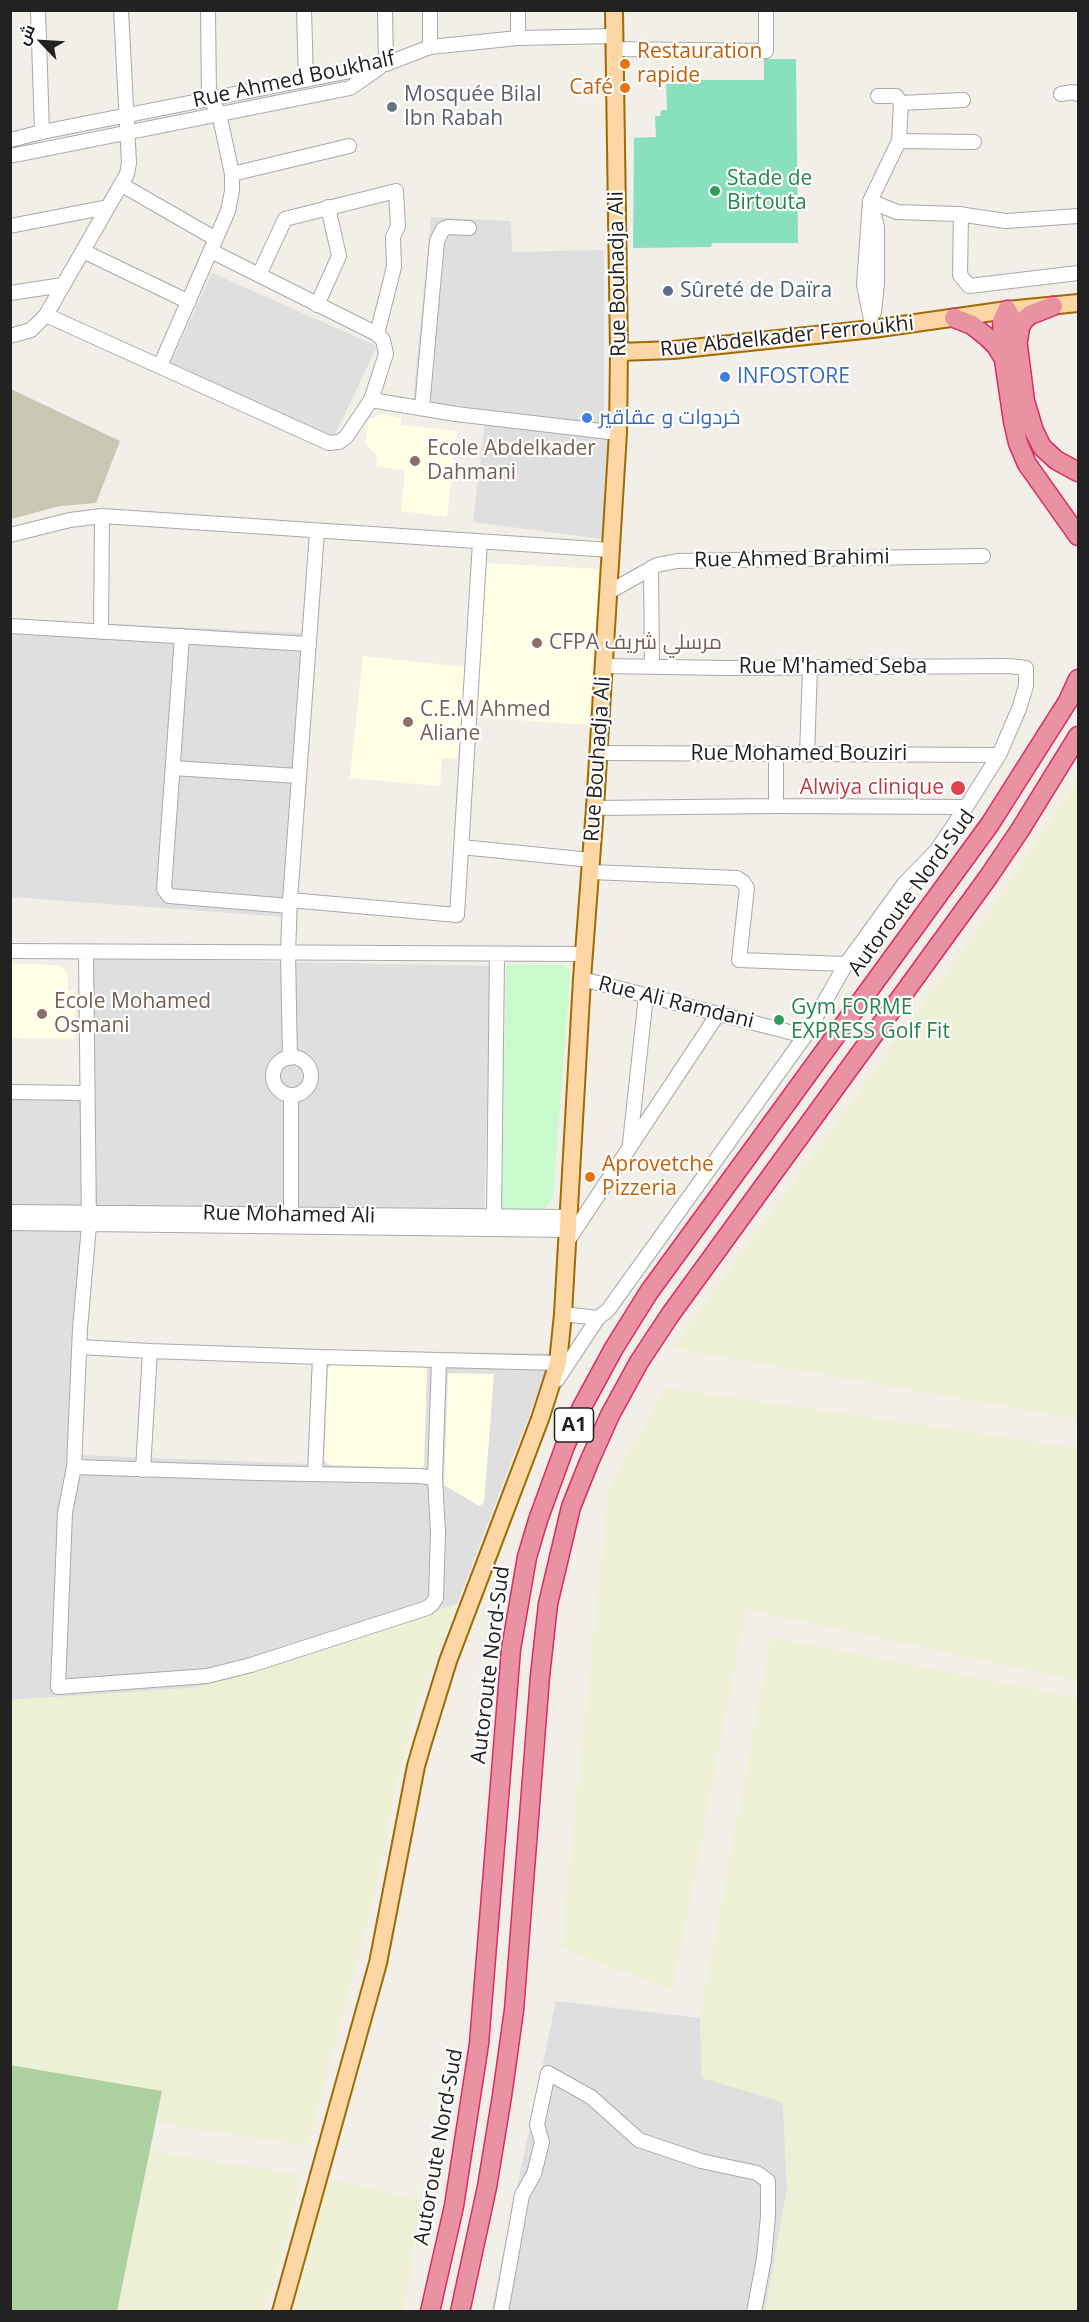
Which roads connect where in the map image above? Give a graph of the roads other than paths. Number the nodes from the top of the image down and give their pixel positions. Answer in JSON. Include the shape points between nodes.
{"nodes":[{"id":1,"x":38,"y":10,"type":"edge"},
{"id":2,"x":121,"y":10,"type":"edge"},
{"id":3,"x":208,"y":10,"type":"edge"},
{"id":4,"x":303,"y":10,"type":"edge"},
{"id":5,"x":385,"y":10,"type":"edge"},
{"id":6,"x":430,"y":10,"type":"edge"},
{"id":7,"x":518,"y":10,"type":"edge"},
{"id":8,"x":614,"y":10,"type":"edge"},
{"id":9,"x":766,"y":10,"type":"edge"},
{"id":10,"x":518,"y":38,"type":"junction"},
{"id":11,"x":614,"y":42,"type":"junction"},
{"id":12,"x":430,"y":47,"type":"junction"},
{"id":13,"x":386,"y":64,"type":"junction"},
{"id":14,"x":306,"y":80,"type":"junction"},
{"id":15,"x":1078,"y":93,"type":"edge"},
{"id":16,"x":1061,"y":94,"type":"dead end"},
{"id":17,"x":878,"y":96,"type":"dead end"},
{"id":18,"x":209,"y":98,"type":"junction"},
{"id":19,"x":963,"y":100,"type":"dead end"},
{"id":20,"x":901,"y":103,"type":"junction"},
{"id":21,"x":219,"y":113,"type":"junction"},
{"id":22,"x":126,"y":116,"type":"junction"},
{"id":23,"x":42,"y":132,"type":"junction"},
{"id":24,"x":127,"y":132,"type":"junction"},
{"id":25,"x":10,"y":140,"type":"edge"},
{"id":26,"x":899,"y":141,"type":"junction"},
{"id":27,"x":974,"y":142,"type":"dead end"},
{"id":28,"x":349,"y":146,"type":"dead end"},
{"id":29,"x":10,"y":156,"type":"edge"},
{"id":30,"x":232,"y":174,"type":"junction"},
{"id":31,"x":122,"y":185,"type":"junction"},
{"id":32,"x":870,"y":201,"type":"junction"},
{"id":33,"x":108,"y":207,"type":"junction"},
{"id":34,"x":328,"y":207,"type":"junction"},
{"id":35,"x":961,"y":214,"type":"junction"},
{"id":36,"x":1078,"y":216,"type":"edge"},
{"id":37,"x":10,"y":226,"type":"edge"},
{"id":38,"x":469,"y":228,"type":"dead end"},
{"id":39,"x":213,"y":245,"type":"junction"},
{"id":40,"x":82,"y":251,"type":"junction"},
{"id":41,"x":1078,"y":273,"type":"edge"},
{"id":42,"x":259,"y":275,"type":"junction"},
{"id":43,"x":63,"y":285,"type":"junction"},
{"id":44,"x":10,"y":293,"type":"edge"},
{"id":45,"x":189,"y":302,"type":"junction"},
{"id":46,"x":1078,"y":303,"type":"edge"},
{"id":47,"x":317,"y":305,"type":"junction"},
{"id":48,"x":1053,"y":306,"type":"junction"},
{"id":49,"x":1007,"y":310,"type":"junction"},
{"id":50,"x":46,"y":315,"type":"junction"},
{"id":51,"x":954,"y":318,"type":"junction"},
{"id":52,"x":873,"y":329,"type":"junction"},
{"id":53,"x":377,"y":334,"type":"junction"},
{"id":54,"x":10,"y":336,"type":"edge"},
{"id":55,"x":1018,"y":346,"type":"junction"},
{"id":56,"x":619,"y":352,"type":"junction"},
{"id":57,"x":1004,"y":360,"type":"junction"},
{"id":58,"x":160,"y":366,"type":"junction"},
{"id":59,"x":371,"y":400,"type":"junction"},
{"id":60,"x":422,"y":408,"type":"junction"},
{"id":61,"x":618,"y":433,"type":"junction"},
{"id":62,"x":1078,"y":472,"type":"edge"},
{"id":63,"x":102,"y":516,"type":"junction"},
{"id":64,"x":316,"y":532,"type":"junction"},
{"id":65,"x":10,"y":535,"type":"edge"},
{"id":66,"x":1078,"y":536,"type":"edge"},
{"id":67,"x":480,"y":542,"type":"junction"},
{"id":68,"x":611,"y":550,"type":"junction"},
{"id":69,"x":983,"y":556,"type":"dead end"},
{"id":70,"x":651,"y":568,"type":"junction"},
{"id":71,"x":609,"y":592,"type":"junction"},
{"id":72,"x":10,"y":626,"type":"edge"},
{"id":73,"x":101,"y":632,"type":"junction"},
{"id":74,"x":183,"y":636,"type":"junction"},
{"id":75,"x":308,"y":644,"type":"junction"},
{"id":76,"x":604,"y":666,"type":"junction"},
{"id":77,"x":652,"y":667,"type":"junction"},
{"id":78,"x":810,"y":668,"type":"junction"},
{"id":79,"x":1078,"y":669,"type":"edge"},
{"id":80,"x":1078,"y":679,"type":"edge"},
{"id":81,"x":1068,"y":700,"type":"junction"},
{"id":82,"x":1078,"y":736,"type":"edge"},
{"id":83,"x":599,"y":753,"type":"junction"},
{"id":84,"x":776,"y":755,"type":"junction"},
{"id":85,"x":807,"y":755,"type":"junction"},
{"id":86,"x":999,"y":755,"type":"junction"},
{"id":87,"x":174,"y":768,"type":"junction"},
{"id":88,"x":298,"y":776,"type":"junction"},
{"id":89,"x":776,"y":806,"type":"junction"},
{"id":90,"x":966,"y":807,"type":"junction"},
{"id":91,"x":595,"y":808,"type":"junction"},
{"id":92,"x":461,"y":848,"type":"junction"},
{"id":93,"x":591,"y":866,"type":"junction"},
{"id":94,"x":290,"y":903,"type":"junction"},
{"id":95,"x":10,"y":951,"type":"edge"},
{"id":96,"x":86,"y":952,"type":"junction"},
{"id":97,"x":288,"y":953,"type":"junction"},
{"id":98,"x":584,"y":954,"type":"junction"},
{"id":99,"x":497,"y":955,"type":"junction"},
{"id":100,"x":846,"y":964,"type":"junction"},
{"id":101,"x":582,"y":979,"type":"junction"},
{"id":102,"x":646,"y":996,"type":"junction"},
{"id":103,"x":718,"y":1014,"type":"junction"},
{"id":104,"x":805,"y":1036,"type":"junction"},
{"id":105,"x":290,"y":1058,"type":"junction"},
{"id":106,"x":10,"y":1092,"type":"edge"},
{"id":107,"x":87,"y":1093,"type":"junction"},
{"id":108,"x":291,"y":1095,"type":"junction"},
{"id":109,"x":630,"y":1147,"type":"junction"},
{"id":110,"x":10,"y":1212,"type":"edge"},
{"id":111,"x":291,"y":1214,"type":"junction"},
{"id":112,"x":494,"y":1218,"type":"junction"},
{"id":113,"x":89,"y":1219,"type":"junction"},
{"id":114,"x":10,"y":1223,"type":"edge"},
{"id":115,"x":567,"y":1230,"type":"junction"},
{"id":116,"x":563,"y":1314,"type":"junction"},
{"id":117,"x":598,"y":1318,"type":"junction"},
{"id":118,"x":80,"y":1347,"type":"junction"},
{"id":119,"x":150,"y":1351,"type":"junction"},
{"id":120,"x":320,"y":1357,"type":"junction"},
{"id":121,"x":439,"y":1360,"type":"junction"},
{"id":122,"x":558,"y":1363,"type":"junction"},
{"id":123,"x":548,"y":1393,"type":"junction"},
{"id":124,"x":74,"y":1467,"type":"junction"},
{"id":125,"x":142,"y":1470,"type":"junction"},
{"id":126,"x":315,"y":1474,"type":"junction"},
{"id":127,"x":435,"y":1478,"type":"junction"},
{"id":128,"x":281,"y":2312,"type":"edge"},
{"id":129,"x":430,"y":2312,"type":"edge"},
{"id":130,"x":460,"y":2312,"type":"edge"},
{"id":131,"x":501,"y":2312,"type":"edge"},
{"id":132,"x":754,"y":2312,"type":"edge"}],
"edges":[{"from":1,"to":23,"type":"street"},
{"from":2,"to":22,"type":"street"},
{"from":3,"to":18,"type":"street"},
{"from":4,"to":14,"type":"street"},
{"from":5,"to":13,"type":"street"},
{"from":6,"to":12,"type":"street"},
{"from":7,"to":10,"type":"street"},
{"from":8,"to":11,"type":"main road","name":"Rue Bouhadja Ali"},
{"from":9,"to":11,"type":"street","name":"Rue Ahmed Boukhalf","via":[[766,51]]},
{"from":10,"to":11,"type":"street","name":"Rue Ahmed Boukhalf"},
{"from":10,"to":12,"type":"street","name":"Rue Ahmed Boukhalf"},
{"from":11,"to":56,"type":"main road","name":"Rue Bouhadja Ali"},
{"from":12,"to":13,"type":"street","name":"Rue Ahmed Boukhalf"},
{"from":13,"to":14,"type":"street","name":"Rue Ahmed Boukhalf"},
{"from":13,"to":21,"type":"street","via":[[350,88]]},
{"from":14,"to":18,"type":"street","name":"Rue Ahmed Boukhalf"},
{"from":15,"to":16,"type":"street"},
{"from":17,"to":20,"type":"street","via":[[896,96]]},
{"from":18,"to":21,"type":"street"},
{"from":18,"to":22,"type":"street","name":"Rue Ahmed Boukhalf"},
{"from":19,"to":20,"type":"street"},
{"from":20,"to":26,"type":"street"},
{"from":21,"to":24,"type":"street"},
{"from":21,"to":30,"type":"street"},
{"from":22,"to":23,"type":"street","name":"Rue Ahmed Boukhalf"},
{"from":22,"to":24,"type":"street"},
{"from":23,"to":25,"type":"street","name":"Rue Ahmed Boukhalf"},
{"from":24,"to":29,"type":"street"},
{"from":24,"to":31,"type":"street","via":[[129,163]]},
{"from":26,"to":27,"type":"street"},
{"from":26,"to":32,"type":"street"},
{"from":28,"to":30,"type":"street"},
{"from":30,"to":39,"type":"street","via":[[228,211]]},
{"from":31,"to":33,"type":"street"},
{"from":31,"to":39,"type":"street"},
{"from":32,"to":35,"type":"street","via":[[897,212]]},
{"from":32,"to":52,"type":"street","via":[[877,227]]},
{"from":33,"to":37,"type":"street"},
{"from":33,"to":40,"type":"street"},
{"from":34,"to":42,"type":"street","via":[[285,219]]},
{"from":34,"to":47,"type":"street","via":[[339,256]]},
{"from":34,"to":53,"type":"street","via":[[396,191],[394,267]]},
{"from":35,"to":36,"type":"street","via":[[1006,221]]},
{"from":35,"to":41,"type":"street","via":[[960,275],[969,286]]},
{"from":38,"to":60,"type":"street","via":[[442,229],[437,241]]},
{"from":39,"to":42,"type":"street"},
{"from":39,"to":45,"type":"street"},
{"from":40,"to":43,"type":"street"},
{"from":40,"to":45,"type":"street"},
{"from":42,"to":47,"type":"street"},
{"from":43,"to":44,"type":"street"},
{"from":43,"to":50,"type":"street"},
{"from":45,"to":58,"type":"street"},
{"from":46,"to":48,"type":"main road","name":"Rue Abdelkader Ferroukhi"},
{"from":47,"to":53,"type":"street"},
{"from":48,"to":49,"type":"main road","name":"Rue Abdelkader Ferroukhi"},
{"from":48,"to":55,"type":"highway","via":[[1023,321]]},
{"from":49,"to":51,"type":"main road","name":"Rue Abdelkader Ferroukhi"},
{"from":49,"to":55,"type":"highway"},
{"from":49,"to":57,"type":"highway","via":[[1002,321]]},
{"from":50,"to":54,"type":"street","via":[[31,330]]},
{"from":50,"to":58,"type":"street"},
{"from":51,"to":52,"type":"main road","name":"Rue Abdelkader Ferroukhi"},
{"from":51,"to":57,"type":"highway","via":[[987,337]]},
{"from":52,"to":56,"type":"main road","name":"Rue Abdelkader Ferroukhi"},
{"from":53,"to":59,"type":"street","via":[[383,340],[386,354]]},
{"from":55,"to":62,"type":"highway","via":[[1023,392],[1034,431],[1042,447]]},
{"from":56,"to":61,"type":"main road","name":"Rue Bouhadja Ali"},
{"from":57,"to":66,"type":"highway","via":[[1018,443],[1027,464]]},
{"from":58,"to":59,"type":"street","via":[[329,443],[345,437]]},
{"from":59,"to":60,"type":"street"},
{"from":60,"to":61,"type":"street"},
{"from":61,"to":68,"type":"main road","name":"Rue Bouhadja Ali"},
{"from":63,"to":64,"type":"street"},
{"from":63,"to":65,"type":"street"},
{"from":63,"to":73,"type":"street"},
{"from":64,"to":67,"type":"street"},
{"from":64,"to":75,"type":"street"},
{"from":67,"to":68,"type":"street"},
{"from":67,"to":92,"type":"street"},
{"from":68,"to":71,"type":"main road","name":"Rue Bouhadja Ali"},
{"from":69,"to":70,"type":"street","name":"Rue Ahmed Brahimi","via":[[677,561]]},
{"from":70,"to":71,"type":"street","name":"Rue Ahmed Brahimi"},
{"from":70,"to":77,"type":"street"},
{"from":71,"to":76,"type":"main road","name":"Rue Bouhadja Ali"},
{"from":72,"to":73,"type":"street"},
{"from":73,"to":74,"type":"street"},
{"from":74,"to":75,"type":"street"},
{"from":74,"to":87,"type":"street"},
{"from":75,"to":88,"type":"street"},
{"from":76,"to":77,"type":"street","name":"Rue M'hamed Seba"},
{"from":76,"to":83,"type":"main road","name":"Rue Bouhadja Ali"},
{"from":77,"to":78,"type":"street","name":"Rue M'hamed Seba"},
{"from":78,"to":85,"type":"street"},
{"from":78,"to":86,"type":"street","name":"Rue M'hamed Seba","via":[[1026,668],[1026,686],[1019,709]]},
{"from":79,"to":81,"type":"highway"},
{"from":80,"to":81,"type":"highway","name":"Autoroute Nord-Sud","number":"A1"},
{"from":81,"to":129,"type":"highway","name":"Autoroute Nord-Sud","number":"A1","via":[[990,824],[649,1292],[614,1348],[565,1446],[527,1557],[512,1649],[479,2044],[454,2206]]},
{"from":82,"to":130,"type":"highway","number":"A1","via":[[989,876],[639,1362],[610,1415],[571,1507],[548,1604],[514,2010],[487,2187]]},
{"from":83,"to":84,"type":"street","name":"Rue Mohamed Bouziri"},
{"from":83,"to":91,"type":"main road","name":"Rue Bouhadja Ali"},
{"from":84,"to":85,"type":"street","name":"Rue Mohamed Bouziri"},
{"from":84,"to":89,"type":"street"},
{"from":85,"to":86,"type":"street","name":"Rue Mohamed Bouziri"},
{"from":86,"to":90,"type":"street"},
{"from":87,"to":88,"type":"street"},
{"from":87,"to":94,"type":"street","via":[[165,892],[169,896]]},
{"from":88,"to":94,"type":"street"},
{"from":89,"to":90,"type":"street"},
{"from":89,"to":91,"type":"street"},
{"from":90,"to":100,"type":"street","via":[[937,850],[904,884]]},
{"from":91,"to":93,"type":"main road","name":"Rue Bouhadja Ali"},
{"from":92,"to":93,"type":"street"},
{"from":92,"to":94,"type":"street","via":[[457,915]]},
{"from":93,"to":98,"type":"main road","name":"Rue Bouhadja Ali"},
{"from":93,"to":100,"type":"street","via":[[737,878],[747,888],[739,960]]},
{"from":94,"to":97,"type":"street"},
{"from":95,"to":96,"type":"street"},
{"from":96,"to":97,"type":"street"},
{"from":96,"to":107,"type":"street"},
{"from":97,"to":99,"type":"street"},
{"from":97,"to":105,"type":"street"},
{"from":98,"to":99,"type":"street"},
{"from":98,"to":101,"type":"main road","name":"Rue Bouhadja Ali"},
{"from":99,"to":112,"type":"street"},
{"from":100,"to":104,"type":"street"},
{"from":101,"to":102,"type":"street","name":"Rue Ali Ramdani"},
{"from":101,"to":115,"type":"main road","name":"Rue Bouhadja Ali"},
{"from":102,"to":103,"type":"street","name":"Rue Ali Ramdani"},
{"from":102,"to":109,"type":"street"},
{"from":103,"to":104,"type":"street","name":"Rue Ali Ramdani"},
{"from":103,"to":109,"type":"street"},
{"from":104,"to":117,"type":"street","via":[[608,1310]]},
{"from":105,"to":108,"type":"street","via":[[277,1065],[273,1076],[280,1091]]},
{"from":105,"to":108,"type":"street","via":[[303,1060],[311,1077],[308,1088]]},
{"from":106,"to":107,"type":"street"},
{"from":107,"to":113,"type":"street"},
{"from":108,"to":111,"type":"street"},
{"from":109,"to":115,"type":"street"},
{"from":110,"to":113,"type":"street","name":"Rue Mohamed Ali"},
{"from":111,"to":112,"type":"street","name":"Rue Mohamed Ali"},
{"from":111,"to":113,"type":"street","name":"Rue Mohamed Ali"},
{"from":112,"to":115,"type":"street","name":"Rue Mohamed Ali"},
{"from":113,"to":114,"type":"street"},
{"from":113,"to":115,"type":"street"},
{"from":113,"to":118,"type":"street"},
{"from":115,"to":116,"type":"main road","name":"Rue Bouhadja Ali"},
{"from":116,"to":117,"type":"street"},
{"from":116,"to":122,"type":"main road","name":"Rue Bouhadja Ali"},
{"from":117,"to":123,"type":"street"},
{"from":118,"to":119,"type":"street"},
{"from":118,"to":124,"type":"street"},
{"from":119,"to":120,"type":"street"},
{"from":119,"to":125,"type":"street"},
{"from":120,"to":121,"type":"street"},
{"from":120,"to":126,"type":"street"},
{"from":121,"to":122,"type":"street"},
{"from":121,"to":127,"type":"street"},
{"from":122,"to":123,"type":"main road","name":"Rue Bouhadja Ali"},
{"from":123,"to":128,"type":"main road","name":"Rue Bouhadja Ali","via":[[448,1662],[416,1766],[378,1963]]},
{"from":124,"to":125,"type":"street"},
{"from":124,"to":127,"type":"street","via":[[65,1513],[58,1687],[207,1676],[427,1608],[436,1598]]},
{"from":125,"to":126,"type":"street"},
{"from":126,"to":127,"type":"street"},
{"from":131,"to":132,"type":"street","via":[[522,2195],[534,2174],[542,2142],[537,2125],[548,2073],[591,2097],[639,2140],[700,2161],[757,2173],[768,2181],[764,2259]]}]}
